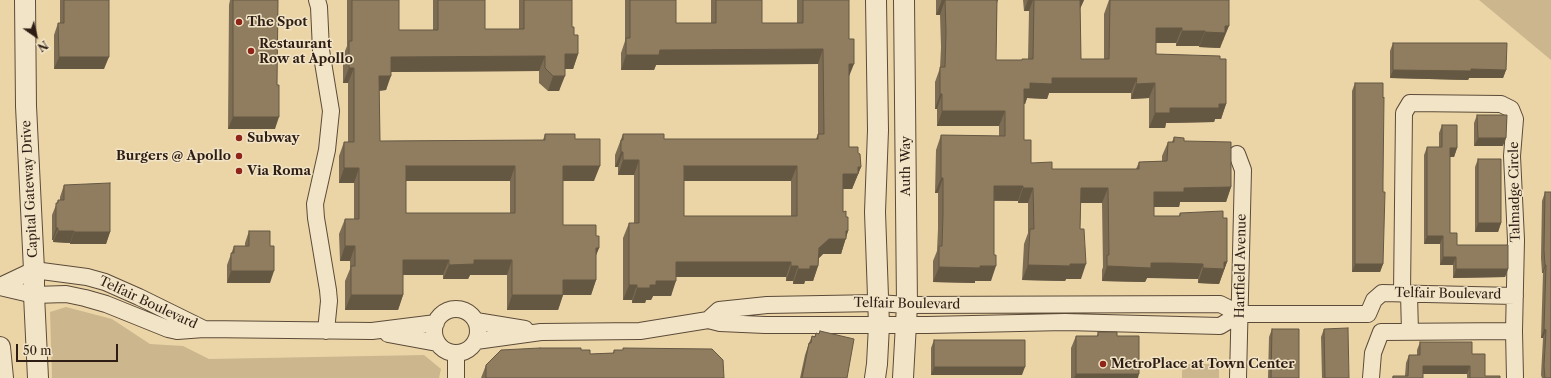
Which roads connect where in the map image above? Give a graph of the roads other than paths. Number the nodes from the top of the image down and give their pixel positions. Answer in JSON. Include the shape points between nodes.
{"nodes":[{"id":1,"x":25,"y":0,"type":"edge"},
{"id":2,"x":318,"y":0,"type":"edge"},
{"id":3,"x":876,"y":0,"type":"edge"},
{"id":4,"x":904,"y":0,"type":"edge"},
{"id":5,"x":1237,"y":154,"type":"dead end"},
{"id":6,"x":34,"y":270,"type":"junction"},
{"id":7,"x":0,"y":286,"type":"edge"},
{"id":8,"x":1406,"y":294,"type":"junction"},
{"id":9,"x":34,"y":295,"type":"junction"},
{"id":10,"x":1515,"y":296,"type":"junction"},
{"id":11,"x":878,"y":303,"type":"junction"},
{"id":12,"x":907,"y":305,"type":"junction"},
{"id":13,"x":1110,"y":305,"type":"junction"},
{"id":14,"x":1240,"y":314,"type":"junction"},
{"id":15,"x":1368,"y":314,"type":"junction"},
{"id":16,"x":708,"y":320,"type":"junction"},
{"id":17,"x":476,"y":321,"type":"junction"},
{"id":18,"x":436,"y":323,"type":"junction"},
{"id":19,"x":1111,"y":324,"type":"junction"},
{"id":20,"x":879,"y":325,"type":"junction"},
{"id":21,"x":905,"y":328,"type":"junction"},
{"id":22,"x":204,"y":329,"type":"junction"},
{"id":23,"x":326,"y":331,"type":"junction"},
{"id":24,"x":372,"y":331,"type":"junction"},
{"id":25,"x":1514,"y":331,"type":"junction"},
{"id":26,"x":541,"y":332,"type":"junction"},
{"id":27,"x":1381,"y":332,"type":"junction"},
{"id":28,"x":1410,"y":332,"type":"junction"},
{"id":29,"x":476,"y":341,"type":"junction"},
{"id":30,"x":437,"y":343,"type":"junction"},
{"id":31,"x":0,"y":347,"type":"edge"},
{"id":32,"x":456,"y":353,"type":"junction"},
{"id":33,"x":3,"y":378,"type":"edge"},
{"id":34,"x":38,"y":378,"type":"edge"},
{"id":35,"x":456,"y":378,"type":"edge"},
{"id":36,"x":875,"y":378,"type":"edge"},
{"id":37,"x":903,"y":378,"type":"edge"},
{"id":38,"x":1238,"y":378,"type":"edge"},
{"id":39,"x":1372,"y":378,"type":"edge"},
{"id":40,"x":1515,"y":378,"type":"edge"}],
"edges":[{"from":1,"to":6,"type":"street","name":"Capital Gateway Drive","via":[[26,106]]},
{"from":2,"to":23,"type":"street","via":[[321,50],[331,111],[327,150],[315,204],[329,301]]},
{"from":3,"to":11,"type":"street","via":[[878,130],[875,212]]},
{"from":4,"to":12,"type":"street","name":"Auth Way"},
{"from":5,"to":14,"type":"street","name":"Hartfield Avenue","via":[[1243,170]]},
{"from":6,"to":7,"type":"street","name":"Telfair Boulevard"},
{"from":6,"to":9,"type":"street","name":"Capital Gateway Drive"},
{"from":6,"to":22,"type":"street","name":"Telfair Boulevard","via":[[105,282]]},
{"from":7,"to":9,"type":"street","name":"Telfair Boulevard"},
{"from":8,"to":10,"type":"street","name":"Telfair Boulevard"},
{"from":8,"to":10,"type":"street","name":"Talmadge Circle","via":[[1404,113],[1410,103],[1501,104],[1510,109],[1515,119],[1512,156],[1516,240]]},
{"from":8,"to":15,"type":"street","name":"Telfair Boulevard","via":[[1382,293],[1374,300]]},
{"from":8,"to":28,"type":"street"},
{"from":9,"to":22,"type":"street","name":"Telfair Boulevard","via":[[77,296],[106,304],[168,329]]},
{"from":9,"to":34,"type":"street","name":"Capital Gateway Drive"},
{"from":10,"to":25,"type":"street","name":"Talmadge Circle"},
{"from":11,"to":12,"type":"street","name":"Telfair Boulevard"},
{"from":11,"to":16,"type":"street","name":"Telfair Boulevard","via":[[767,305],[720,310]]},
{"from":11,"to":20,"type":"street"},
{"from":12,"to":13,"type":"street","name":"Telfair Boulevard"},
{"from":12,"to":21,"type":"street","name":"Auth Way"},
{"from":13,"to":14,"type":"street","name":"Telfair Boulevard","via":[[1220,304]]},
{"from":13,"to":19,"type":"street"},
{"from":14,"to":15,"type":"street","name":"Telfair Boulevard"},
{"from":14,"to":19,"type":"street","name":"Telfair Boulevard","via":[[1220,326]]},
{"from":14,"to":38,"type":"street","name":"Hartfield Avenue"},
{"from":15,"to":27,"type":"street"},
{"from":16,"to":20,"type":"street","name":"Telfair Boulevard","via":[[727,324]]},
{"from":16,"to":26,"type":"street","name":"Telfair Boulevard","via":[[640,331]]},
{"from":17,"to":18,"type":"street","via":[[465,311],[458,309],[445,312]]},
{"from":17,"to":26,"type":"street","name":"Telfair Boulevard"},
{"from":17,"to":29,"type":"street"},
{"from":18,"to":24,"type":"street","name":"Telfair Boulevard"},
{"from":18,"to":30,"type":"street","via":[[434,330]]},
{"from":19,"to":21,"type":"street","name":"Telfair Boulevard","via":[[1065,322]]},
{"from":20,"to":21,"type":"street","name":"Telfair Boulevard"},
{"from":20,"to":36,"type":"street"},
{"from":21,"to":37,"type":"street"},
{"from":22,"to":23,"type":"street","name":"Telfair Boulevard"},
{"from":23,"to":24,"type":"street","name":"Telfair Boulevard"},
{"from":24,"to":30,"type":"street","name":"Telfair Boulevard"},
{"from":25,"to":28,"type":"street"},
{"from":25,"to":40,"type":"street","name":"Talmadge Circle"},
{"from":26,"to":29,"type":"street","name":"Telfair Boulevard"},
{"from":27,"to":28,"type":"street"},
{"from":27,"to":39,"type":"street","via":[[1373,353]]},
{"from":29,"to":32,"type":"street","via":[[468,350]]},
{"from":30,"to":32,"type":"street","via":[[445,351]]},
{"from":31,"to":33,"type":"street"},
{"from":32,"to":35,"type":"street"}]}
